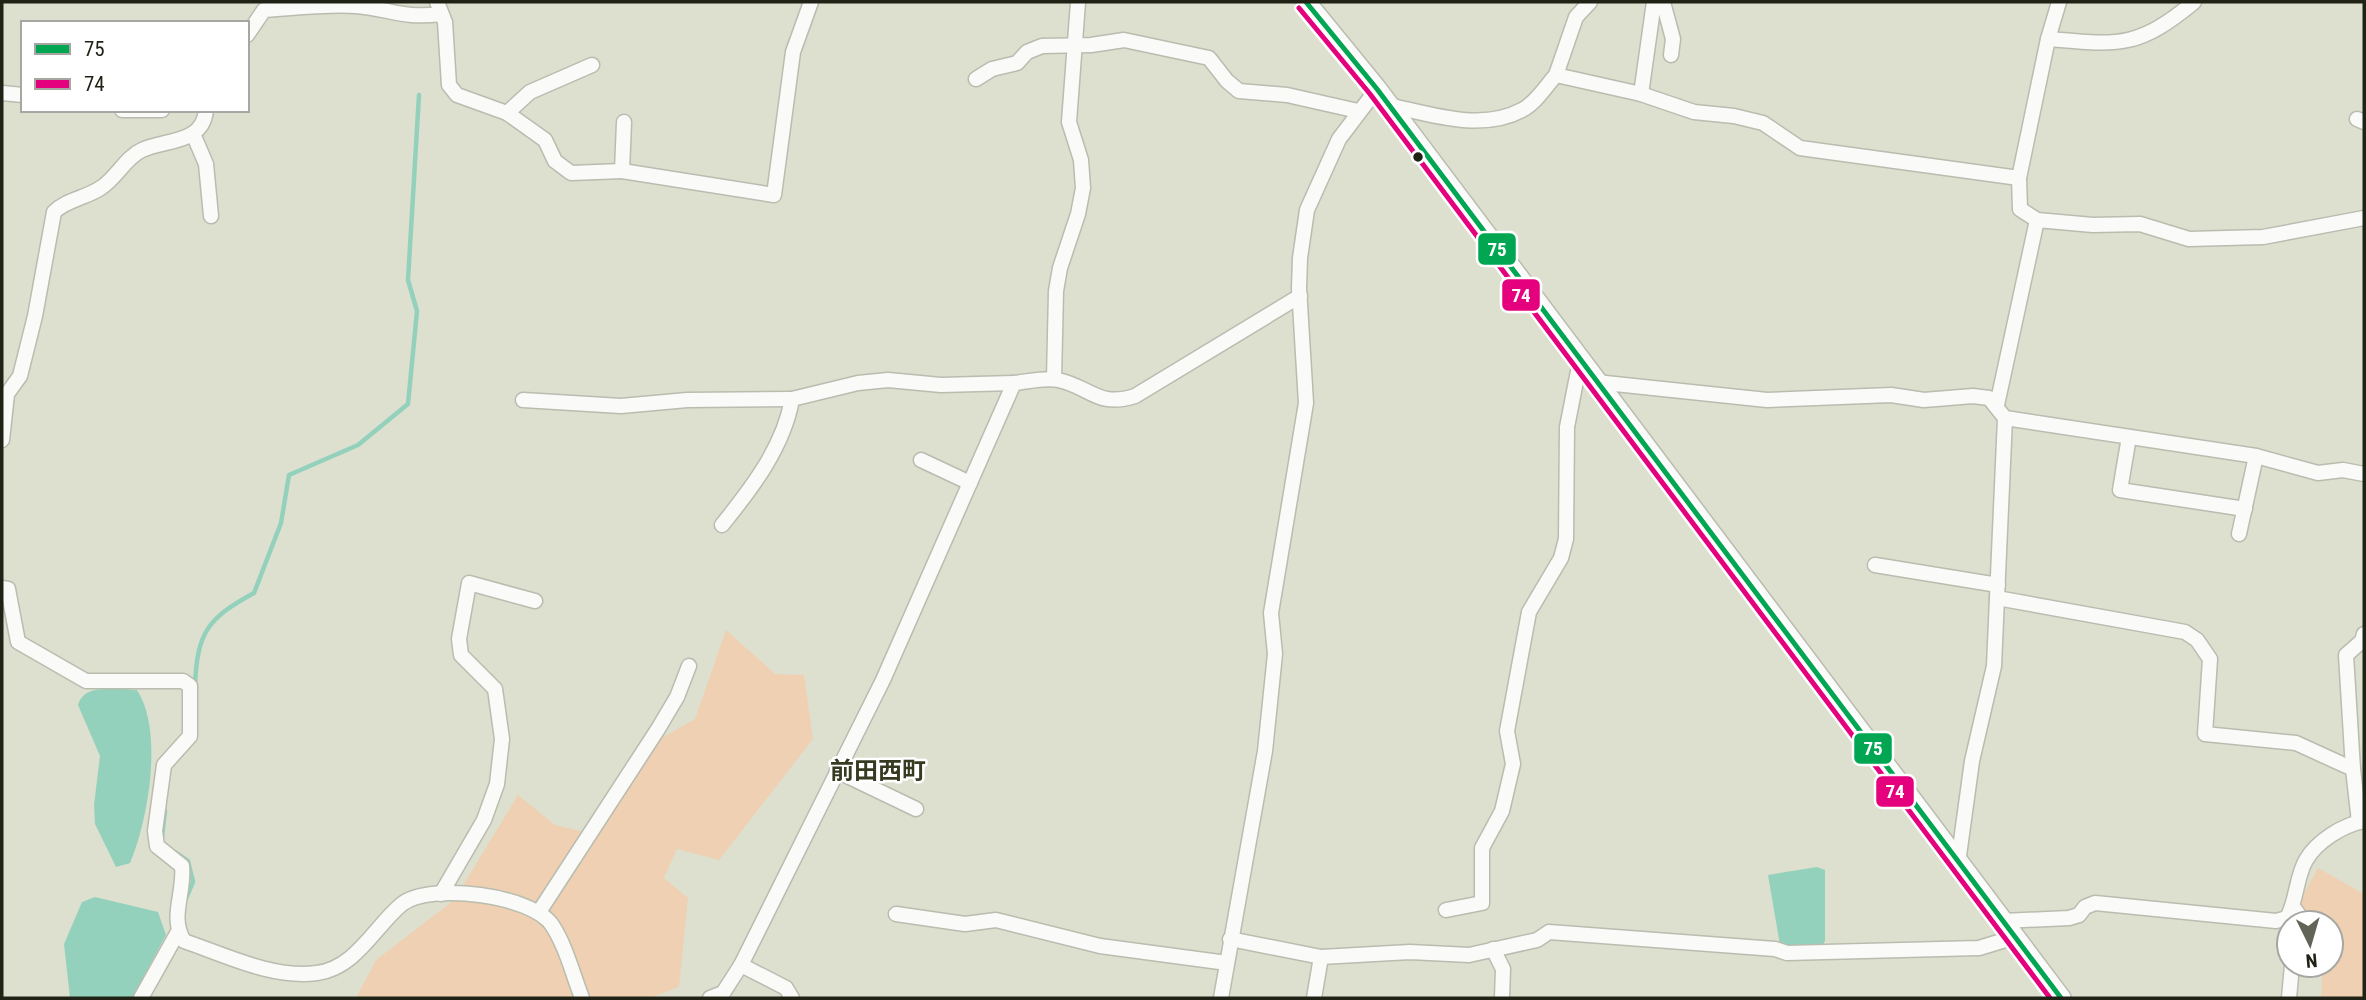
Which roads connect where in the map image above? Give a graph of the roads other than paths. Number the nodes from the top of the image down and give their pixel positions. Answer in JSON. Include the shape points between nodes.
{"nodes":[{"id":1,"x":811,"y":2,"type":"edge"},
{"id":2,"x":1078,"y":2,"type":"edge"},
{"id":3,"x":1306,"y":2,"type":"edge"},
{"id":4,"x":1590,"y":2,"type":"edge"},
{"id":5,"x":1654,"y":2,"type":"edge"},
{"id":6,"x":1663,"y":2,"type":"edge"},
{"id":7,"x":2059,"y":2,"type":"edge"},
{"id":8,"x":2194,"y":2,"type":"edge"},
{"id":9,"x":439,"y":8,"type":"edge"},
{"id":10,"x":248,"y":34,"type":"edge"},
{"id":11,"x":2048,"y":39,"type":"junction"},
{"id":12,"x":1074,"y":46,"type":"junction"},
{"id":13,"x":1671,"y":55,"type":"dead end"},
{"id":14,"x":592,"y":65,"type":"dead end"},
{"id":15,"x":1556,"y":75,"type":"junction"},
{"id":16,"x":976,"y":79,"type":"dead end"},
{"id":17,"x":2,"y":93,"type":"edge"},
{"id":18,"x":1641,"y":94,"type":"junction"},
{"id":19,"x":21,"y":95,"type":"edge"},
{"id":20,"x":1383,"y":98,"type":"junction"},
{"id":21,"x":1360,"y":107,"type":"junction"},
{"id":22,"x":507,"y":113,"type":"junction"},
{"id":23,"x":624,"y":122,"type":"dead end"},
{"id":24,"x":199,"y":126,"type":"edge"},
{"id":25,"x":622,"y":171,"type":"junction"},
{"id":26,"x":2019,"y":178,"type":"junction"},
{"id":27,"x":211,"y":216,"type":"dead end"},
{"id":28,"x":2364,"y":219,"type":"edge"},
{"id":29,"x":2037,"y":220,"type":"junction"},
{"id":30,"x":1300,"y":296,"type":"junction"},
{"id":31,"x":1580,"y":361,"type":"junction"},
{"id":32,"x":1054,"y":379,"type":"junction"},
{"id":33,"x":1596,"y":382,"type":"junction"},
{"id":34,"x":1014,"y":383,"type":"junction"},
{"id":35,"x":792,"y":399,"type":"junction"},
{"id":36,"x":523,"y":400,"type":"dead end"},
{"id":37,"x":1997,"y":405,"type":"junction"},
{"id":38,"x":2006,"y":418,"type":"junction"},
{"id":39,"x":2129,"y":437,"type":"junction"},
{"id":40,"x":2,"y":440,"type":"edge"},
{"id":41,"x":2256,"y":456,"type":"junction"},
{"id":42,"x":921,"y":460,"type":"dead end"},
{"id":43,"x":2364,"y":474,"type":"edge"},
{"id":44,"x":970,"y":483,"type":"junction"},
{"id":45,"x":2245,"y":509,"type":"junction"},
{"id":46,"x":722,"y":525,"type":"dead end"},
{"id":47,"x":2239,"y":534,"type":"dead end"},
{"id":48,"x":1875,"y":565,"type":"dead end"},
{"id":49,"x":2,"y":588,"type":"edge"},
{"id":50,"x":1997,"y":592,"type":"junction"},
{"id":51,"x":535,"y":601,"type":"dead end"},
{"id":52,"x":2364,"y":634,"type":"edge"},
{"id":53,"x":689,"y":666,"type":"dead end"},
{"id":54,"x":2356,"y":759,"type":"edge"},
{"id":55,"x":837,"y":771,"type":"junction"},
{"id":56,"x":916,"y":809,"type":"dead end"},
{"id":57,"x":2362,"y":822,"type":"edge"},
{"id":58,"x":1958,"y":863,"type":"junction"},
{"id":59,"x":442,"y":894,"type":"junction"},
{"id":60,"x":2293,"y":907,"type":"joint"},
{"id":61,"x":1446,"y":910,"type":"dead end"},
{"id":62,"x":539,"y":912,"type":"junction"},
{"id":63,"x":896,"y":914,"type":"dead end"},
{"id":64,"x":178,"y":921,"type":"junction"},
{"id":65,"x":2003,"y":921,"type":"junction"},
{"id":66,"x":2015,"y":937,"type":"junction"},
{"id":67,"x":1230,"y":939,"type":"junction"},
{"id":68,"x":1493,"y":949,"type":"junction"},
{"id":69,"x":1321,"y":957,"type":"junction"},
{"id":70,"x":1227,"y":963,"type":"junction"},
{"id":71,"x":741,"y":965,"type":"junction"},
{"id":72,"x":2291,"y":979,"type":"edge"},
{"id":73,"x":141,"y":998,"type":"edge"},
{"id":74,"x":582,"y":998,"type":"edge"},
{"id":75,"x":710,"y":998,"type":"edge"},
{"id":76,"x":792,"y":998,"type":"edge"},
{"id":77,"x":1221,"y":998,"type":"edge"},
{"id":78,"x":1314,"y":998,"type":"edge"},
{"id":79,"x":1502,"y":998,"type":"edge"},
{"id":80,"x":2061,"y":998,"type":"edge"},
{"id":81,"x":2289,"y":998,"type":"edge"}],
"edges":[{"from":1,"to":25,"type":"street","via":[[793,52],[774,195]]},
{"from":2,"to":12,"type":"street"},
{"from":3,"to":20,"type":"main road"},
{"from":4,"to":15,"type":"street","via":[[1576,17]]},
{"from":5,"to":18,"type":"street"},
{"from":6,"to":13,"type":"street","via":[[1673,39]]},
{"from":7,"to":11,"type":"street"},
{"from":8,"to":11,"type":"street","via":[[2143,38],[2113,45]]},
{"from":9,"to":10,"type":"street","via":[[415,17],[344,5],[264,10]]},
{"from":9,"to":22,"type":"street","via":[[445,22],[453,90]]},
{"from":11,"to":26,"type":"street"},
{"from":12,"to":16,"type":"street","via":[[1042,46]]},
{"from":12,"to":21,"type":"street","via":[[1124,40],[1157,45],[1209,58],[1239,90]]},
{"from":12,"to":32,"type":"street","via":[[1069,122],[1081,160],[1083,188],[1056,291]]},
{"from":14,"to":22,"type":"street","via":[[530,92]]},
{"from":15,"to":18,"type":"street"},
{"from":15,"to":20,"type":"street","via":[[1522,110],[1489,119],[1458,121]]},
{"from":17,"to":19,"type":"street"},
{"from":18,"to":26,"type":"street","via":[[1695,112],[1763,123],[1800,148]]},
{"from":20,"to":21,"type":"street"},
{"from":20,"to":31,"type":"main road"},
{"from":21,"to":30,"type":"street","via":[[1325,165],[1307,210]]},
{"from":22,"to":25,"type":"street","via":[[545,139],[555,161],[570,173]]},
{"from":23,"to":25,"type":"street"},
{"from":24,"to":27,"type":"street"},
{"from":24,"to":40,"type":"street","via":[[140,150],[99,190],[54,212],[20,376],[7,394]]},
{"from":26,"to":29,"type":"street","via":[[2021,209]]},
{"from":28,"to":29,"type":"street","via":[[2263,237],[2189,239],[2140,224]]},
{"from":29,"to":37,"type":"street"},
{"from":30,"to":32,"type":"street","via":[[1135,396],[1098,399]]},
{"from":30,"to":67,"type":"street","via":[[1306,404],[1272,613],[1275,654],[1265,751]]},
{"from":31,"to":33,"type":"main road"},
{"from":31,"to":61,"type":"street","via":[[1567,427],[1566,539],[1561,558],[1529,612],[1507,731],[1513,764],[1502,811],[1482,848],[1482,904]]},
{"from":32,"to":34,"type":"street"},
{"from":33,"to":37,"type":"street","via":[[1767,400],[1973,396],[1989,398]]},
{"from":33,"to":58,"type":"main road"},
{"from":34,"to":35,"type":"street","via":[[941,385],[888,380]]},
{"from":34,"to":44,"type":"street"},
{"from":35,"to":36,"type":"street","via":[[621,405]]},
{"from":35,"to":46,"type":"street","via":[[787,426]]},
{"from":37,"to":38,"type":"street"},
{"from":38,"to":39,"type":"street"},
{"from":38,"to":50,"type":"street"},
{"from":39,"to":41,"type":"street"},
{"from":39,"to":45,"type":"street","via":[[2120,490]]},
{"from":41,"to":43,"type":"street","via":[[2318,473],[2343,470]]},
{"from":41,"to":45,"type":"street"},
{"from":42,"to":44,"type":"street"},
{"from":44,"to":55,"type":"street","via":[[883,680]]},
{"from":45,"to":47,"type":"street"},
{"from":48,"to":50,"type":"street"},
{"from":49,"to":64,"type":"street","via":[[8,589],[18,642],[86,681],[183,681],[190,686],[190,736],[164,765],[155,831],[157,846],[181,866],[184,884]]},
{"from":50,"to":54,"type":"street","via":[[2185,632],[2210,659],[2205,734],[2296,743]]},
{"from":50,"to":58,"type":"street","via":[[1994,666],[1972,761]]},
{"from":51,"to":59,"type":"street","via":[[469,583],[459,639],[461,655],[495,689],[502,739],[497,784],[484,820]]},
{"from":52,"to":54,"type":"street","via":[[2346,655]]},
{"from":53,"to":62,"type":"street","via":[[658,729]]},
{"from":54,"to":57,"type":"street"},
{"from":55,"to":56,"type":"street"},
{"from":55,"to":71,"type":"street"},
{"from":57,"to":60,"type":"street","via":[[2327,837],[2306,861]]},
{"from":58,"to":65,"type":"main road"},
{"from":59,"to":62,"type":"street","via":[[486,897]]},
{"from":59,"to":64,"type":"street","via":[[404,903],[343,963],[320,973],[272,971],[184,941]]},
{"from":60,"to":65,"type":"street","via":[[2287,918],[2276,921],[2095,903],[2069,918]]},
{"from":62,"to":74,"type":"street","via":[[552,924]]},
{"from":63,"to":70,"type":"street","via":[[965,924],[996,920],[1100,946]]},
{"from":64,"to":73,"type":"street"},
{"from":65,"to":66,"type":"main road"},
{"from":66,"to":68,"type":"street","via":[[1979,948],[1787,953],[1549,932],[1537,940]]},
{"from":66,"to":80,"type":"main road"},
{"from":67,"to":69,"type":"street"},
{"from":67,"to":70,"type":"street"},
{"from":68,"to":69,"type":"street","via":[[1469,955],[1410,952]]},
{"from":68,"to":79,"type":"street","via":[[1503,969]]},
{"from":69,"to":78,"type":"street"},
{"from":70,"to":77,"type":"street"},
{"from":71,"to":75,"type":"street","via":[[723,993]]},
{"from":71,"to":76,"type":"street","via":[[786,988]]},
{"from":72,"to":81,"type":"street"}]}
